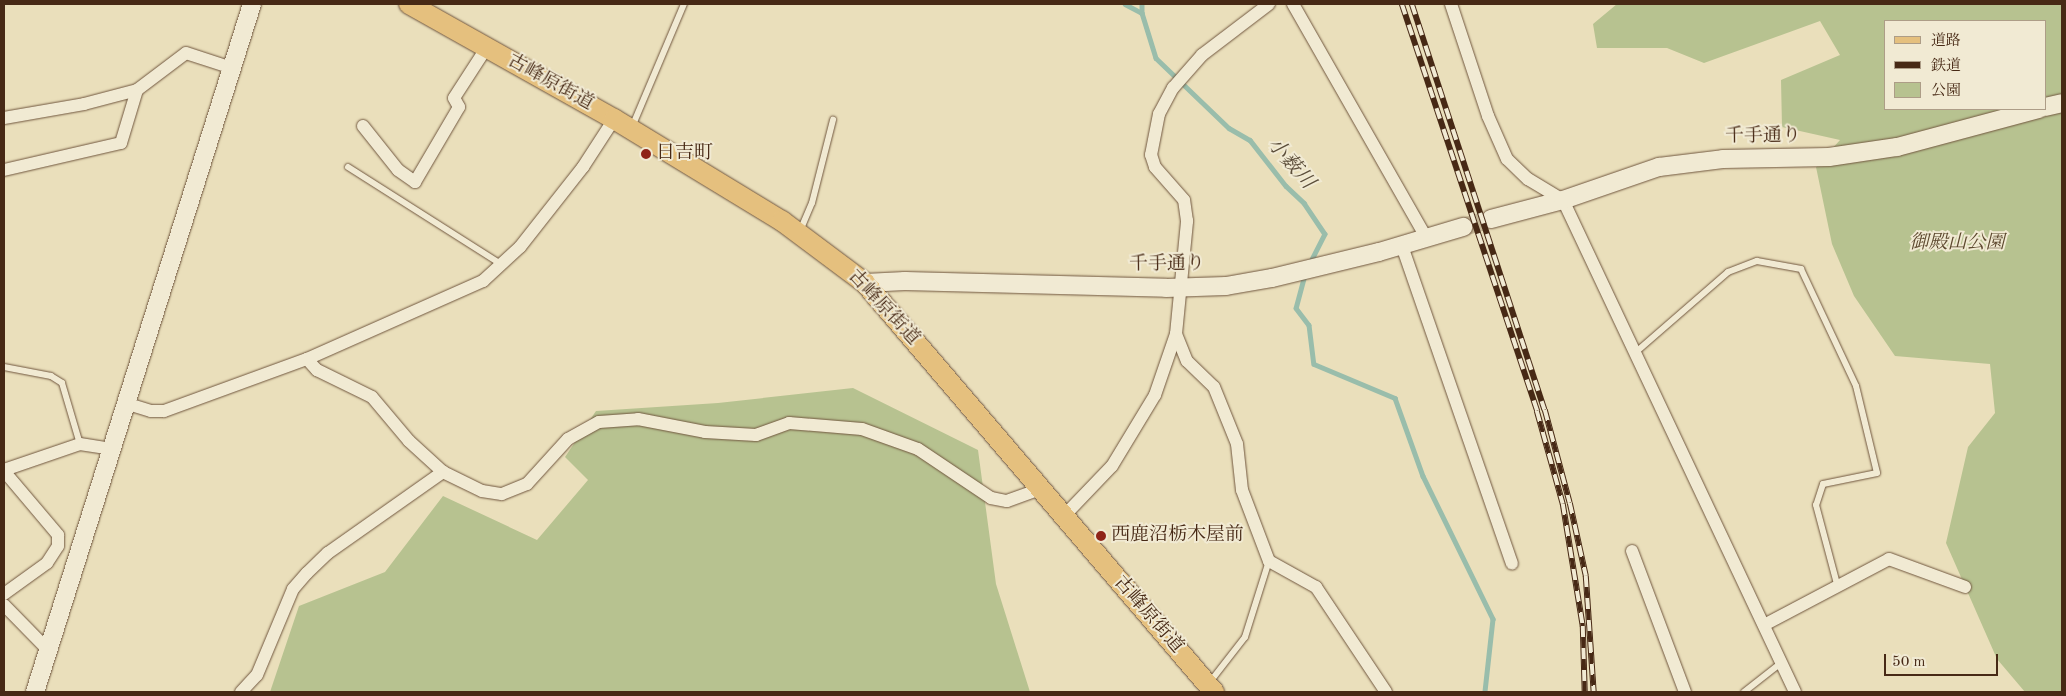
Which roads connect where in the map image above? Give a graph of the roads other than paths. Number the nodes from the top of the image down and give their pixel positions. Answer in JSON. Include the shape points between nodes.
{"nodes":[{"id":1,"x":252,"y":4,"type":"edge"},
{"id":2,"x":409,"y":4,"type":"edge"},
{"id":3,"x":684,"y":4,"type":"edge"},
{"id":4,"x":1269,"y":4,"type":"edge"},
{"id":5,"x":1294,"y":4,"type":"edge"},
{"id":6,"x":1451,"y":5,"type":"edge"},
{"id":7,"x":486,"y":47,"type":"junction"},
{"id":8,"x":232,"y":68,"type":"junction"},
{"id":9,"x":136,"y":90,"type":"junction"},
{"id":10,"x":2062,"y":103,"type":"edge"},
{"id":11,"x":2046,"y":107,"type":"edge"},
{"id":12,"x":2035,"y":110,"type":"edge"},
{"id":13,"x":4,"y":118,"type":"edge"},
{"id":14,"x":833,"y":120,"type":"dead end"},
{"id":15,"x":622,"y":124,"type":"junction"},
{"id":16,"x":363,"y":126,"type":"dead end"},
{"id":17,"x":348,"y":167,"type":"dead end"},
{"id":18,"x":4,"y":170,"type":"edge"},
{"id":19,"x":1563,"y":200,"type":"junction"},
{"id":20,"x":1491,"y":219,"type":"tunnel mouth"},
{"id":21,"x":1463,"y":227,"type":"tunnel mouth"},
{"id":22,"x":799,"y":232,"type":"junction"},
{"id":23,"x":1427,"y":239,"type":"junction"},
{"id":24,"x":1402,"y":246,"type":"junction"},
{"id":25,"x":501,"y":264,"type":"junction"},
{"id":26,"x":865,"y":283,"type":"junction"},
{"id":27,"x":1182,"y":287,"type":"junction"},
{"id":28,"x":1176,"y":334,"type":"junction"},
{"id":29,"x":1636,"y":352,"type":"junction"},
{"id":30,"x":307,"y":360,"type":"junction"},
{"id":31,"x":4,"y":366,"type":"edge"},
{"id":32,"x":124,"y":403,"type":"junction"},
{"id":33,"x":80,"y":444,"type":"junction"},
{"id":34,"x":110,"y":449,"type":"junction"},
{"id":35,"x":4,"y":471,"type":"edge"},
{"id":36,"x":443,"y":472,"type":"junction"},
{"id":37,"x":1040,"y":489,"type":"junction"},
{"id":38,"x":1064,"y":516,"type":"junction"},
{"id":39,"x":1632,"y":551,"type":"dead end"},
{"id":40,"x":1269,"y":561,"type":"junction"},
{"id":41,"x":1512,"y":563,"type":"dead end"},
{"id":42,"x":1836,"y":584,"type":"junction"},
{"id":43,"x":1965,"y":587,"type":"dead end"},
{"id":44,"x":4,"y":594,"type":"edge"},
{"id":45,"x":4,"y":605,"type":"edge"},
{"id":46,"x":1764,"y":625,"type":"junction"},
{"id":47,"x":48,"y":650,"type":"junction"},
{"id":48,"x":1781,"y":663,"type":"junction"},
{"id":49,"x":1211,"y":689,"type":"edge"},
{"id":50,"x":35,"y":692,"type":"edge"},
{"id":51,"x":241,"y":692,"type":"edge"},
{"id":52,"x":1386,"y":692,"type":"edge"},
{"id":53,"x":1684,"y":692,"type":"edge"},
{"id":54,"x":1744,"y":692,"type":"edge"},
{"id":55,"x":1795,"y":692,"type":"edge"}],
"edges":[{"from":1,"to":8,"type":"street"},
{"from":2,"to":7,"type":"main road","name":"古峰原街道"},
{"from":3,"to":15,"type":"lane"},
{"from":4,"to":27,"type":"street","via":[[1202,55],[1174,88],[1159,114],[1151,155],[1156,167],[1184,200],[1187,221]]},
{"from":5,"to":23,"type":"street"},
{"from":6,"to":19,"type":"street","via":[[1488,116],[1508,159],[1528,179]]},
{"from":7,"to":15,"type":"main road","name":"古峰原街道"},
{"from":7,"to":16,"type":"street","via":[[454,98],[459,107],[415,182],[398,170]]},
{"from":8,"to":9,"type":"street","via":[[186,53]]},
{"from":8,"to":32,"type":"street"},
{"from":9,"to":13,"type":"street","via":[[84,104]]},
{"from":9,"to":18,"type":"street","via":[[121,143]]},
{"from":10,"to":11,"type":"street"},
{"from":12,"to":19,"type":"street","name":"千手通り","via":[[1897,147],[1829,157],[1723,159],[1659,167]]},
{"from":14,"to":22,"type":"lane","via":[[812,203]]},
{"from":15,"to":22,"type":"main road","name":"古峰原街道"},
{"from":15,"to":25,"type":"street","via":[[583,167],[520,247]]},
{"from":17,"to":25,"type":"lane"},
{"from":19,"to":20,"type":"street","name":"千手通り"},
{"from":19,"to":29,"type":"street"},
{"from":21,"to":23,"type":"street","name":"千手通り"},
{"from":22,"to":26,"type":"main road","name":"古峰原街道"},
{"from":23,"to":24,"type":"street","name":"千手通り"},
{"from":24,"to":27,"type":"street","name":"千手通り","via":[[1272,278],[1226,286]]},
{"from":24,"to":41,"type":"street"},
{"from":25,"to":30,"type":"street","via":[[474,285]]},
{"from":26,"to":27,"type":"street","name":"千手通り","via":[[905,280]]},
{"from":26,"to":37,"type":"main road","name":"古峰原街道"},
{"from":27,"to":28,"type":"street"},
{"from":28,"to":38,"type":"street","via":[[1155,395],[1112,466]]},
{"from":28,"to":40,"type":"street","via":[[1187,361],[1214,387],[1237,444],[1242,490]]},
{"from":29,"to":42,"type":"lane","via":[[1728,272],[1757,261],[1801,269],[1856,386],[1877,472],[1823,484],[1816,505]]},
{"from":29,"to":46,"type":"street"},
{"from":30,"to":32,"type":"street","via":[[164,411],[151,411]]},
{"from":30,"to":36,"type":"street","via":[[317,370],[372,397],[409,441]]},
{"from":31,"to":33,"type":"lane","via":[[51,376],[62,383]]},
{"from":32,"to":34,"type":"street"},
{"from":33,"to":34,"type":"street"},
{"from":33,"to":35,"type":"street"},
{"from":34,"to":47,"type":"street"},
{"from":35,"to":44,"type":"street","via":[[58,535],[58,546],[47,563]]},
{"from":36,"to":37,"type":"street","via":[[482,491],[502,494],[527,484],[568,439],[599,422],[638,419],[705,432],[756,435],[789,423],[862,429],[918,449],[990,498],[1007,500]]},
{"from":36,"to":51,"type":"street","via":[[328,553],[307,573],[293,589],[257,675]]},
{"from":37,"to":38,"type":"main road","name":"古峰原街道"},
{"from":38,"to":49,"type":"main road","name":"古峰原街道"},
{"from":39,"to":53,"type":"street"},
{"from":40,"to":49,"type":"lane","via":[[1245,636]]},
{"from":40,"to":52,"type":"street","via":[[1316,587]]},
{"from":42,"to":43,"type":"street","via":[[1889,560]]},
{"from":42,"to":46,"type":"street"},
{"from":45,"to":47,"type":"street"},
{"from":46,"to":48,"type":"street"},
{"from":47,"to":50,"type":"street"},
{"from":48,"to":54,"type":"lane"},
{"from":48,"to":55,"type":"street"}]}
